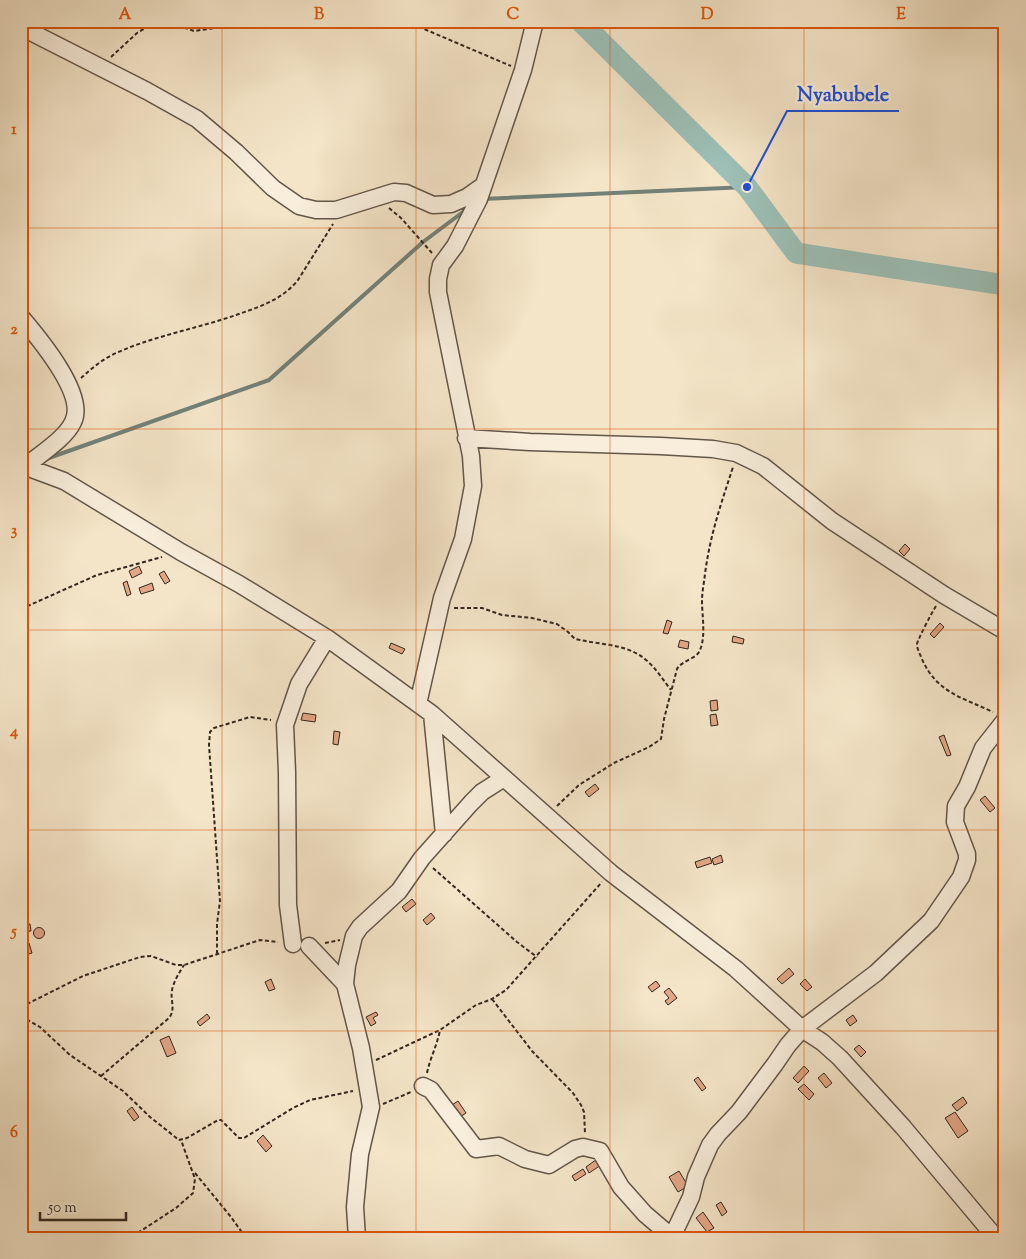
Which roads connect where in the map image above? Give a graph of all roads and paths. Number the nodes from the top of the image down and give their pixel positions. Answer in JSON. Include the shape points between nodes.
{"nodes":[{"id":1,"x":232,"y":21,"type":"edge"},
{"id":2,"x":400,"y":21,"type":"edge"},
{"id":3,"x":535,"y":21,"type":"edge"},
{"id":4,"x":21,"y":27,"type":"edge"},
{"id":5,"x":102,"y":67,"type":"junction"},
{"id":6,"x":523,"y":70,"type":"junction"},
{"id":7,"x":484,"y":184,"type":"junction"},
{"id":8,"x":372,"y":198,"type":"junction"},
{"id":9,"x":346,"y":206,"type":"junction"},
{"id":10,"x":441,"y":265,"type":"junction"},
{"id":11,"x":21,"y":316,"type":"edge"},
{"id":12,"x":69,"y":388,"type":"junction"},
{"id":13,"x":466,"y":438,"type":"junction"},
{"id":14,"x":736,"y":453,"type":"junction"},
{"id":15,"x":24,"y":465,"type":"edge"},
{"id":16,"x":181,"y":552,"type":"junction"},
{"id":17,"x":944,"y":595,"type":"junction"},
{"id":18,"x":21,"y":609,"type":"edge"},
{"id":19,"x":438,"y":615,"type":"junction"},
{"id":20,"x":1005,"y":631,"type":"edge"},
{"id":21,"x":327,"y":638,"type":"junction"},
{"id":22,"x":671,"y":690,"type":"junction"},
{"id":23,"x":418,"y":704,"type":"junction"},
{"id":24,"x":432,"y":714,"type":"junction"},
{"id":25,"x":1001,"y":717,"type":"edge"},
{"id":26,"x":285,"y":725,"type":"junction"},
{"id":27,"x":504,"y":778,"type":"junction"},
{"id":28,"x":546,"y":816,"type":"junction"},
{"id":29,"x":444,"y":834,"type":"junction"},
{"id":30,"x":422,"y":858,"type":"junction"},
{"id":31,"x":611,"y":873,"type":"junction"},
{"id":32,"x":21,"y":902,"type":"edge"},
{"id":33,"x":21,"y":923,"type":"edge"},
{"id":34,"x":354,"y":936,"type":"junction"},
{"id":35,"x":301,"y":945,"type":"junction"},
{"id":36,"x":217,"y":954,"type":"junction"},
{"id":37,"x":536,"y":957,"type":"junction"},
{"id":38,"x":184,"y":964,"type":"junction"},
{"id":39,"x":345,"y":984,"type":"junction"},
{"id":40,"x":492,"y":999,"type":"junction"},
{"id":41,"x":21,"y":1007,"type":"edge"},
{"id":42,"x":21,"y":1016,"type":"edge"},
{"id":43,"x":802,"y":1029,"type":"junction"},
{"id":44,"x":363,"y":1066,"type":"junction"},
{"id":45,"x":101,"y":1076,"type":"junction"},
{"id":46,"x":423,"y":1086,"type":"dead end"},
{"id":47,"x":368,"y":1089,"type":"junction"},
{"id":48,"x":181,"y":1140,"type":"junction"},
{"id":49,"x":587,"y":1148,"type":"junction"},
{"id":50,"x":192,"y":1171,"type":"junction"},
{"id":51,"x":21,"y":1234,"type":"edge"},
{"id":52,"x":673,"y":1237,"type":"edge"},
{"id":53,"x":30,"y":1238,"type":"edge"},
{"id":54,"x":126,"y":1238,"type":"edge"},
{"id":55,"x":246,"y":1238,"type":"edge"},
{"id":56,"x":356,"y":1238,"type":"edge"},
{"id":57,"x":996,"y":1238,"type":"edge"}],
"edges":[{"from":1,"to":5,"type":"path","via":[[194,31],[177,25],[147,28],[117,50]]},
{"from":2,"to":6,"type":"path"},
{"from":3,"to":6,"type":"street"},
{"from":4,"to":5,"type":"street"},
{"from":5,"to":9,"type":"street","via":[[197,119],[273,188],[299,206],[336,210]]},
{"from":6,"to":7,"type":"street"},
{"from":7,"to":8,"type":"street","via":[[451,204],[433,205],[406,193],[394,192]]},
{"from":7,"to":10,"type":"street","via":[[455,246]]},
{"from":8,"to":9,"type":"street"},
{"from":8,"to":10,"type":"path","via":[[401,218]]},
{"from":9,"to":12,"type":"path","via":[[298,280],[278,298],[258,308],[112,355],[96,364]]},
{"from":10,"to":13,"type":"street","via":[[438,292]]},
{"from":11,"to":12,"type":"street","via":[[53,356]]},
{"from":12,"to":15,"type":"street","via":[[74,397],[74,422],[67,432]]},
{"from":13,"to":14,"type":"street","via":[[679,446]]},
{"from":13,"to":19,"type":"street","via":[[473,473],[470,505]]},
{"from":14,"to":17,"type":"street","via":[[763,466],[832,521]]},
{"from":14,"to":22,"type":"path","via":[[709,548],[702,598],[701,649],[678,666]]},
{"from":15,"to":16,"type":"street","via":[[64,481]]},
{"from":16,"to":18,"type":"path","via":[[97,575]]},
{"from":16,"to":21,"type":"street"},
{"from":17,"to":20,"type":"street"},
{"from":17,"to":25,"type":"path","via":[[917,645],[925,666],[946,690]]},
{"from":19,"to":22,"type":"path","via":[[455,608],[474,607],[556,624],[575,639],[640,655]]},
{"from":19,"to":23,"type":"street"},
{"from":21,"to":23,"type":"street"},
{"from":21,"to":26,"type":"street","via":[[298,684]]},
{"from":22,"to":28,"type":"path","via":[[661,739],[579,785]]},
{"from":23,"to":24,"type":"street"},
{"from":24,"to":27,"type":"street"},
{"from":24,"to":29,"type":"street"},
{"from":25,"to":43,"type":"street","via":[[956,806],[955,818],[967,854],[961,877],[920,934],[876,973]]},
{"from":26,"to":35,"type":"street","via":[[288,905]]},
{"from":26,"to":36,"type":"path","via":[[273,720],[250,718],[210,732],[220,901]]},
{"from":27,"to":28,"type":"street"},
{"from":27,"to":29,"type":"street","via":[[482,792]]},
{"from":28,"to":31,"type":"street"},
{"from":29,"to":30,"type":"street"},
{"from":30,"to":34,"type":"street","via":[[399,891]]},
{"from":30,"to":37,"type":"path"},
{"from":31,"to":37,"type":"path"},
{"from":31,"to":43,"type":"street","via":[[736,969]]},
{"from":32,"to":33,"type":"path","via":[[24,914]]},
{"from":34,"to":35,"type":"path"},
{"from":34,"to":39,"type":"street"},
{"from":35,"to":36,"type":"path","via":[[260,940]]},
{"from":35,"to":39,"type":"street"},
{"from":36,"to":38,"type":"path"},
{"from":37,"to":40,"type":"path","via":[[506,990]]},
{"from":38,"to":41,"type":"path","via":[[176,965],[151,956],[140,957],[83,976]]},
{"from":38,"to":45,"type":"path","via":[[172,990],[170,1018]]},
{"from":39,"to":44,"type":"street"},
{"from":40,"to":44,"type":"path","via":[[476,1005],[440,1030]]},
{"from":40,"to":49,"type":"path","via":[[532,1051],[581,1105]]},
{"from":42,"to":45,"type":"path","via":[[40,1027],[70,1055]]},
{"from":43,"to":52,"type":"street","via":[[710,1145]]},
{"from":43,"to":57,"type":"street","via":[[840,1058],[875,1094]]},
{"from":44,"to":47,"type":"street"},
{"from":45,"to":48,"type":"path"},
{"from":46,"to":49,"type":"street","via":[[431,1090],[476,1149],[499,1146],[525,1160],[549,1165],[576,1150]]},
{"from":47,"to":48,"type":"path","via":[[310,1100],[244,1138],[239,1138],[218,1120]]},
{"from":47,"to":56,"type":"street","via":[[371,1107],[360,1154]]},
{"from":48,"to":50,"type":"path"},
{"from":49,"to":52,"type":"street","via":[[600,1151],[621,1187],[645,1214]]},
{"from":50,"to":54,"type":"path","via":[[195,1179],[193,1193],[134,1236]]},
{"from":50,"to":55,"type":"path"},
{"from":51,"to":53,"type":"path"}]}
